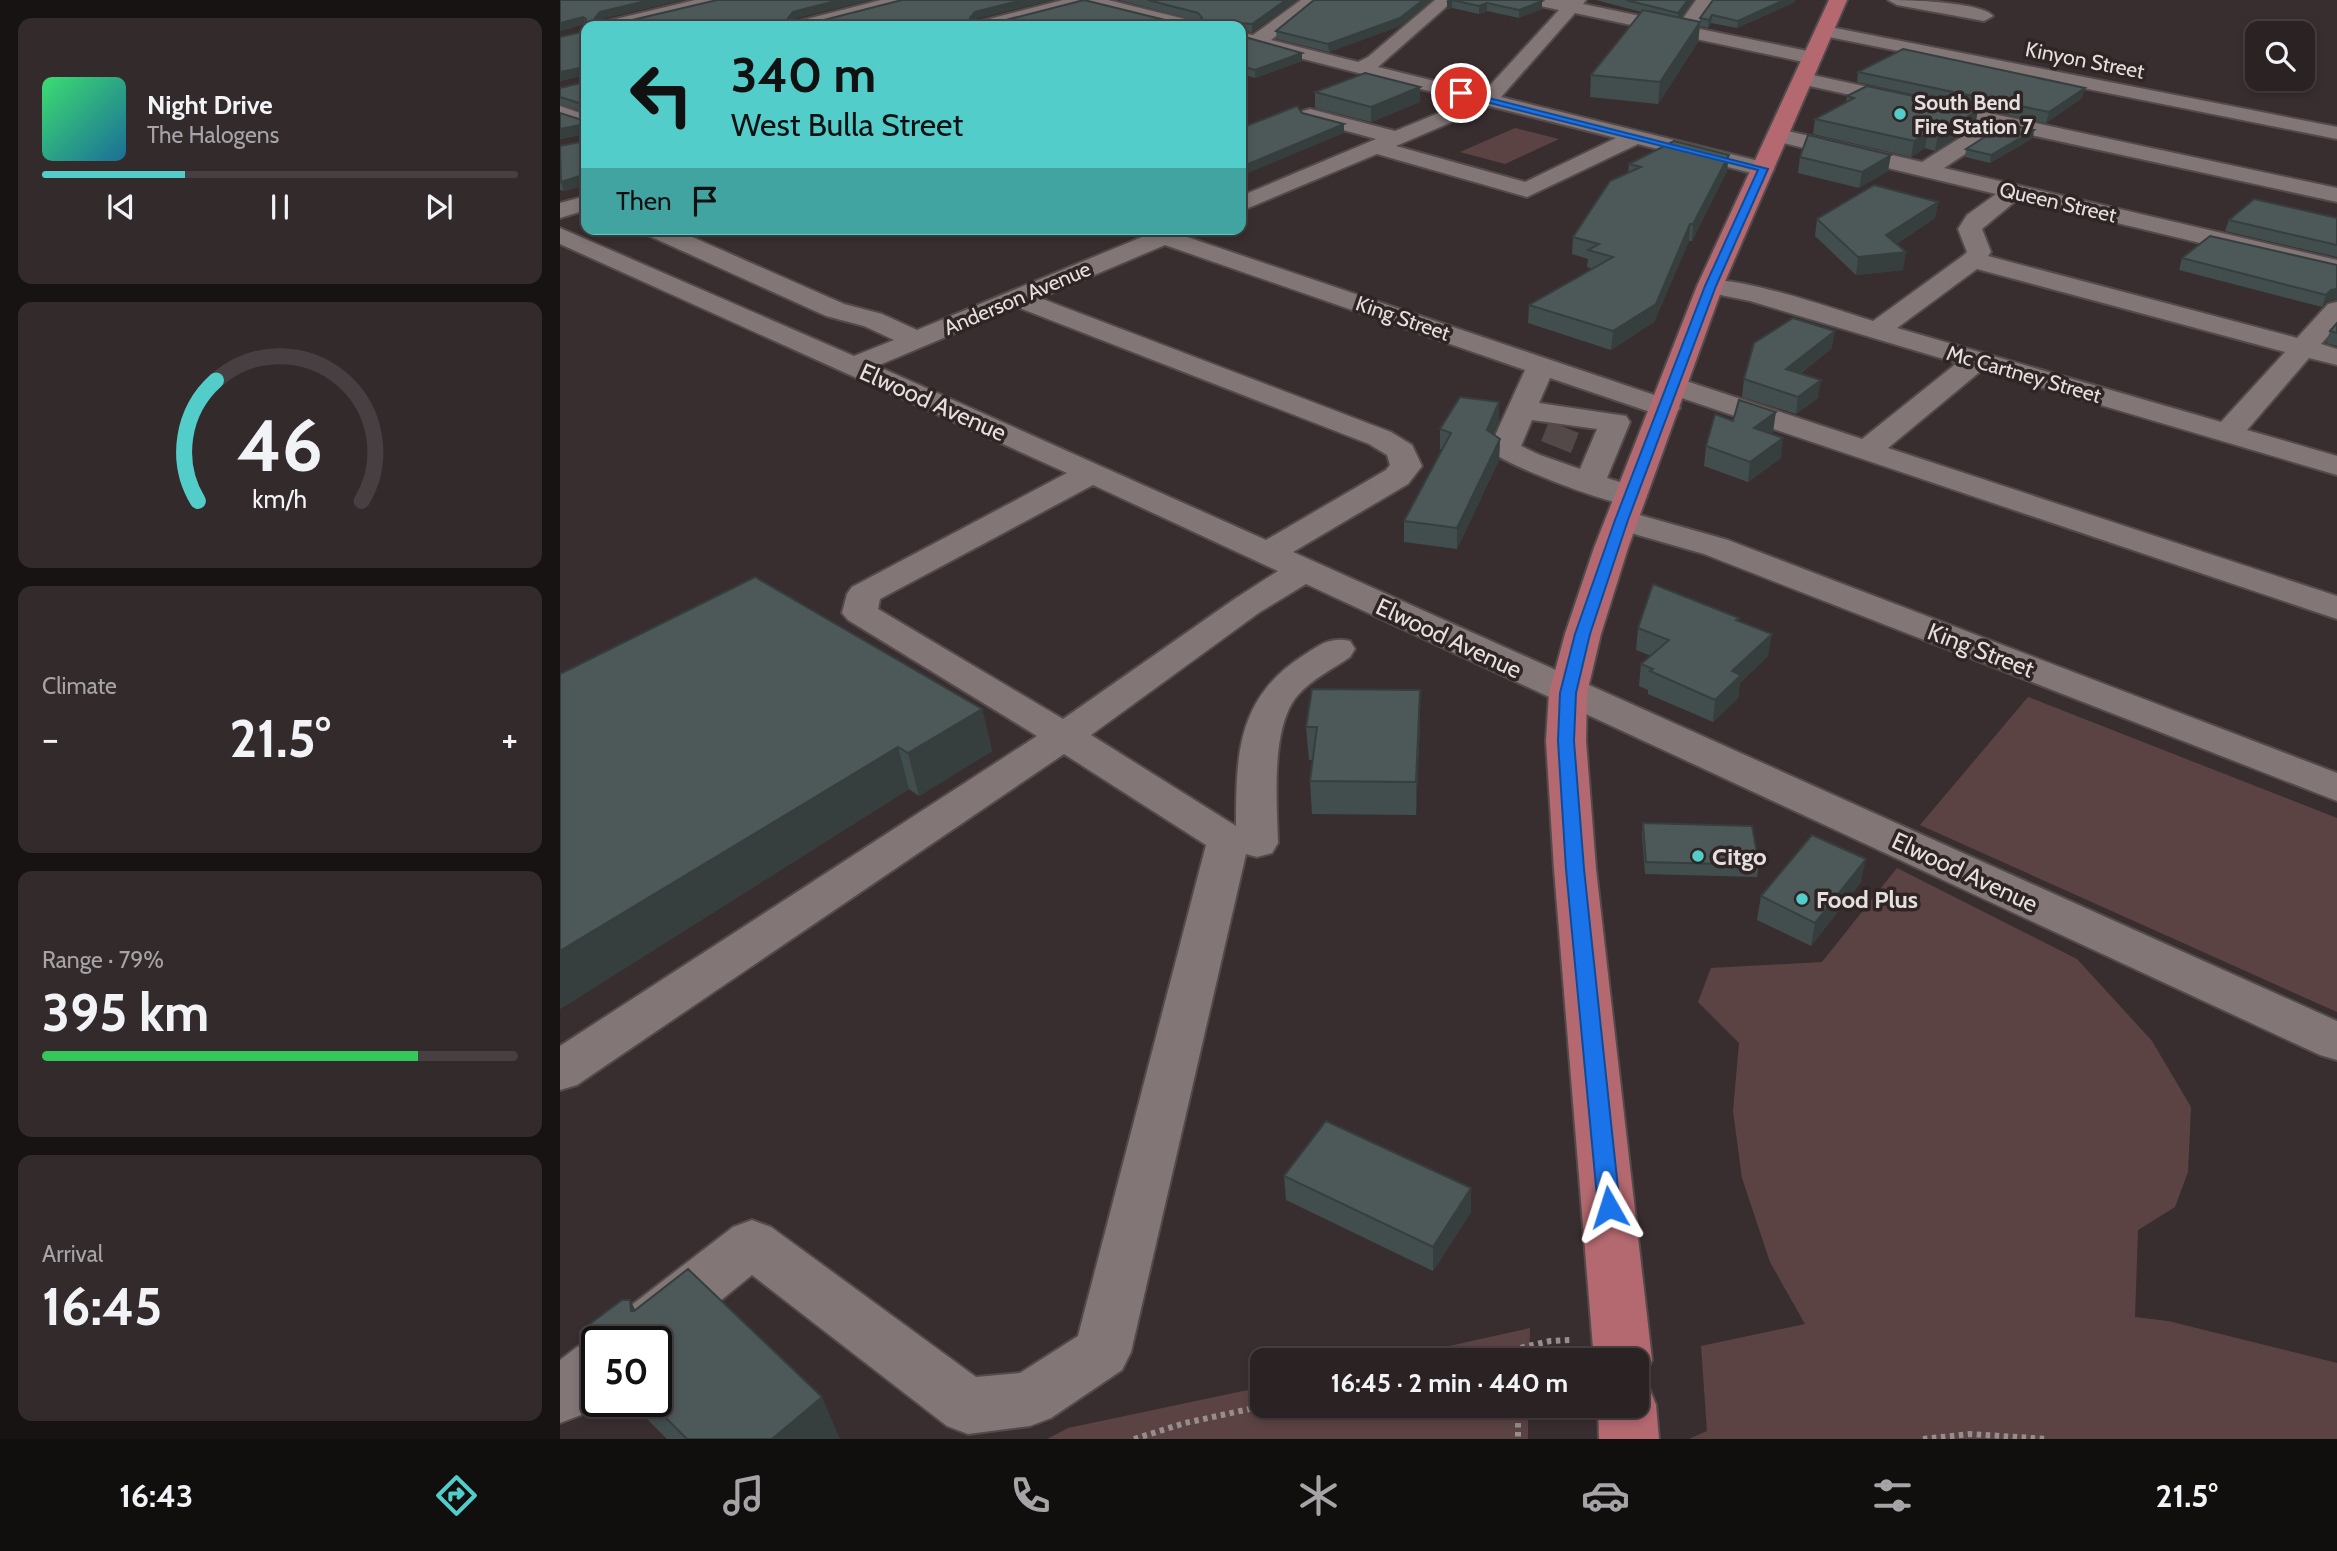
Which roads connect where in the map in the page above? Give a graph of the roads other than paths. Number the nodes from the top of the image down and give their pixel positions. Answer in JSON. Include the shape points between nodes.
{"nodes":[{"id":1,"x":717,"y":0,"type":"edge"},
{"id":2,"x":901,"y":0,"type":"edge"},
{"id":3,"x":1085,"y":0,"type":"edge"},
{"id":4,"x":1312,"y":0,"type":"edge"},
{"id":5,"x":1445,"y":0,"type":"edge"},
{"id":6,"x":1536,"y":0,"type":"edge"},
{"id":7,"x":1705,"y":0,"type":"edge"},
{"id":8,"x":1838,"y":0,"type":"edge"},
{"id":9,"x":1897,"y":0,"type":"edge"},
{"id":10,"x":1574,"y":4,"type":"edge"},
{"id":11,"x":1984,"y":16,"type":"dead end"},
{"id":12,"x":630,"y":21,"type":"edge"},
{"id":13,"x":820,"y":21,"type":"edge"},
{"id":14,"x":1003,"y":21,"type":"edge"},
{"id":15,"x":1155,"y":21,"type":"edge"},
{"id":16,"x":1684,"y":31,"type":"junction"},
{"id":17,"x":1825,"y":31,"type":"junction"},
{"id":18,"x":1252,"y":46,"type":"edge"},
{"id":19,"x":1813,"y":58,"type":"junction"},
{"id":20,"x":1359,"y":68,"type":"junction"},
{"id":21,"x":2032,"y":72,"type":"junction"},
{"id":22,"x":1803,"y":79,"type":"junction"},
{"id":23,"x":2011,"y":87,"type":"edge"},
{"id":24,"x":1487,"y":100,"type":"junction"},
{"id":25,"x":1991,"y":101,"type":"edge"},
{"id":26,"x":560,"y":112,"type":"edge"},
{"id":27,"x":1310,"y":115,"type":"edge"},
{"id":28,"x":1971,"y":116,"type":"junction"},
{"id":29,"x":581,"y":120,"type":"edge"},
{"id":30,"x":1999,"y":122,"type":"junction"},
{"id":31,"x":2337,"y":133,"type":"edge"},
{"id":32,"x":1779,"y":135,"type":"junction"},
{"id":33,"x":1636,"y":137,"type":"junction"},
{"id":34,"x":1395,"y":138,"type":"junction"},
{"id":35,"x":1374,"y":147,"type":"junction"},
{"id":36,"x":1763,"y":169,"type":"junction"},
{"id":37,"x":1926,"y":170,"type":"junction"},
{"id":38,"x":2014,"y":191,"type":"junction"},
{"id":39,"x":2337,"y":195,"type":"edge"},
{"id":40,"x":1246,"y":202,"type":"edge"},
{"id":41,"x":581,"y":205,"type":"edge"},
{"id":42,"x":560,"y":211,"type":"edge"},
{"id":43,"x":560,"y":235,"type":"edge"},
{"id":44,"x":666,"y":235,"type":"edge"},
{"id":45,"x":1155,"y":235,"type":"edge"},
{"id":46,"x":1170,"y":235,"type":"edge"},
{"id":47,"x":1973,"y":260,"type":"junction"},
{"id":48,"x":2337,"y":268,"type":"edge"},
{"id":49,"x":1710,"y":286,"type":"junction"},
{"id":50,"x":1017,"y":298,"type":"junction"},
{"id":51,"x":2337,"y":310,"type":"edge"},
{"id":52,"x":1877,"y":330,"type":"junction"},
{"id":53,"x":917,"y":340,"type":"junction"},
{"id":54,"x":2303,"y":348,"type":"junction"},
{"id":55,"x":2337,"y":357,"type":"edge"},
{"id":56,"x":1977,"y":360,"type":"junction"},
{"id":57,"x":854,"y":366,"type":"junction"},
{"id":58,"x":1541,"y":366,"type":"junction"},
{"id":59,"x":1665,"y":408,"type":"junction"},
{"id":60,"x":1521,"y":410,"type":"junction"},
{"id":61,"x":1615,"y":422,"type":"junction"},
{"id":62,"x":2228,"y":434,"type":"junction"},
{"id":63,"x":1559,"y":440,"type":"junction"},
{"id":64,"x":1867,"y":450,"type":"junction"},
{"id":65,"x":2337,"y":466,"type":"edge"},
{"id":66,"x":1092,"y":473,"type":"junction"},
{"id":67,"x":1589,"y":484,"type":"junction"},
{"id":68,"x":1626,"y":508,"type":"junction"},
{"id":69,"x":1268,"y":553,"type":"junction"},
{"id":70,"x":1304,"y":570,"type":"junction"},
{"id":71,"x":2337,"y":608,"type":"edge"},
{"id":72,"x":1337,"y":649,"type":"dead end"},
{"id":73,"x":1568,"y":693,"type":"junction"},
{"id":74,"x":1064,"y":737,"type":"junction"},
{"id":75,"x":2337,"y":788,"type":"edge"},
{"id":76,"x":1257,"y":843,"type":"dead end"},
{"id":77,"x":2337,"y":1042,"type":"edge"},
{"id":78,"x":560,"y":1071,"type":"edge"},
{"id":79,"x":647,"y":1326,"type":"edge"},
{"id":80,"x":1623,"y":1348,"type":"edge"},
{"id":81,"x":581,"y":1379,"type":"edge"},
{"id":82,"x":560,"y":1396,"type":"edge"},
{"id":83,"x":1628,"y":1418,"type":"edge"},
{"id":84,"x":1629,"y":1439,"type":"edge"}],
"edges":[{"from":1,"to":12,"type":"street"},
{"from":2,"to":13,"type":"street"},
{"from":3,"to":14,"type":"street"},
{"from":3,"to":15,"type":"street"},
{"from":4,"to":18,"type":"street"},
{"from":5,"to":20,"type":"street","via":[[1375,61]]},
{"from":6,"to":10,"type":"street"},
{"from":7,"to":16,"type":"street"},
{"from":8,"to":17,"type":"main road"},
{"from":9,"to":11,"type":"street"},
{"from":10,"to":16,"type":"street"},
{"from":10,"to":24,"type":"street"},
{"from":16,"to":19,"type":"street"},
{"from":17,"to":19,"type":"main road"},
{"from":17,"to":21,"type":"street","name":"Kinyon Street"},
{"from":18,"to":20,"type":"street"},
{"from":19,"to":22,"type":"main road"},
{"from":20,"to":24,"type":"street"},
{"from":21,"to":23,"type":"street"},
{"from":21,"to":31,"type":"street","name":"Kinyon Street"},
{"from":22,"to":28,"type":"street"},
{"from":22,"to":32,"type":"main road"},
{"from":24,"to":33,"type":"street"},
{"from":24,"to":34,"type":"street"},
{"from":25,"to":28,"type":"street"},
{"from":26,"to":29,"type":"street"},
{"from":27,"to":34,"type":"street"},
{"from":28,"to":30,"type":"street"},
{"from":30,"to":37,"type":"street"},
{"from":30,"to":39,"type":"street"},
{"from":32,"to":36,"type":"main road"},
{"from":32,"to":37,"type":"street","name":"Queen Street"},
{"from":33,"to":35,"type":"street","via":[[1527,190]]},
{"from":33,"to":36,"type":"street"},
{"from":34,"to":35,"type":"street"},
{"from":35,"to":40,"type":"street"},
{"from":36,"to":49,"type":"main road"},
{"from":37,"to":38,"type":"street","name":"Queen Street"},
{"from":38,"to":47,"type":"street","via":[[1975,220],[1970,229],[1979,252]]},
{"from":38,"to":48,"type":"street","name":"Queen Street"},
{"from":41,"to":42,"type":"street"},
{"from":43,"to":57,"type":"street","name":"Elwood Avenue"},
{"from":44,"to":53,"type":"street","via":[[835,310],[873,320]]},
{"from":45,"to":50,"type":"street","name":"Anderson Avenue"},
{"from":46,"to":58,"type":"street","name":"King Street"},
{"from":47,"to":52,"type":"street"},
{"from":47,"to":54,"type":"street"},
{"from":49,"to":52,"type":"street","name":"Mc Cartney Street"},
{"from":49,"to":59,"type":"main road"},
{"from":50,"to":53,"type":"street","name":"Anderson Avenue"},
{"from":50,"to":69,"type":"street","via":[[1380,438],[1405,455],[1406,466],[1397,477]]},
{"from":51,"to":54,"type":"street"},
{"from":52,"to":56,"type":"street","name":"Mc Cartney Street"},
{"from":53,"to":57,"type":"street","name":"Anderson Avenue"},
{"from":54,"to":55,"type":"street"},
{"from":54,"to":62,"type":"street"},
{"from":56,"to":62,"type":"street","name":"Mc Cartney Street"},
{"from":56,"to":64,"type":"street"},
{"from":57,"to":66,"type":"street","name":"Elwood Avenue"},
{"from":58,"to":59,"type":"street","name":"King Street"},
{"from":58,"to":60,"type":"street"},
{"from":59,"to":61,"type":"street"},
{"from":59,"to":64,"type":"street"},
{"from":59,"to":68,"type":"main road"},
{"from":60,"to":63,"type":"street"},
{"from":60,"to":63,"type":"street","via":[[1504,449]]},
{"from":61,"to":63,"type":"street"},
{"from":61,"to":67,"type":"street"},
{"from":62,"to":65,"type":"street","name":"Mc Cartney Street"},
{"from":63,"to":67,"type":"street","name":"King Street"},
{"from":64,"to":71,"type":"street"},
{"from":66,"to":69,"type":"street","name":"Elwood Avenue"},
{"from":66,"to":74,"type":"street","via":[[864,594],[860,613]]},
{"from":67,"to":68,"type":"street","name":"King Street"},
{"from":68,"to":73,"type":"main road"},
{"from":68,"to":75,"type":"street","name":"King Street"},
{"from":69,"to":70,"type":"street","name":"Elwood Avenue"},
{"from":70,"to":73,"type":"street","name":"Elwood Avenue"},
{"from":70,"to":74,"type":"street"},
{"from":72,"to":76,"type":"street","via":[[1281,691],[1264,724],[1258,761]]},
{"from":73,"to":77,"type":"street","name":"Elwood Avenue"},
{"from":73,"to":80,"type":"main road","via":[[1566,741],[1575,869]]},
{"from":74,"to":78,"type":"street"},
{"from":74,"to":79,"type":"street","via":[[1228,840],[1102,1352],[1030,1399],[968,1406],[752,1242]]},
{"from":81,"to":82,"type":"street"},
{"from":83,"to":84,"type":"main road"}]}
